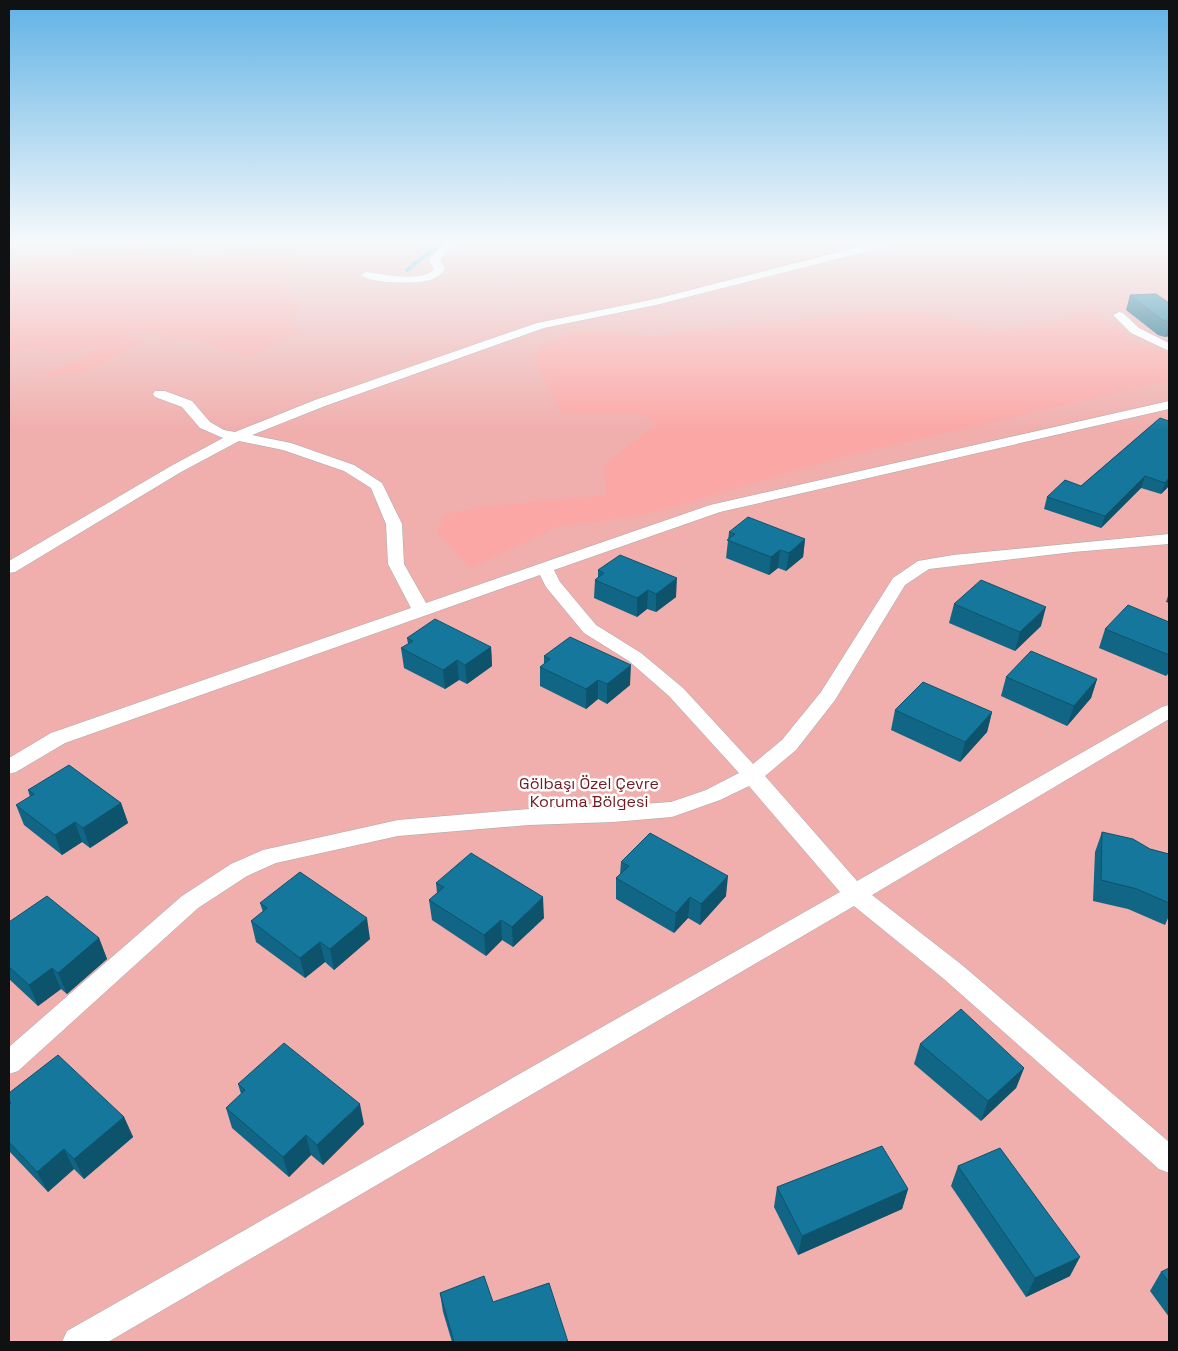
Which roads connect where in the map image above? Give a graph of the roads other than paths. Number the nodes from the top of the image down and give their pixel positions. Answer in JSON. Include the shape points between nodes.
{"nodes":[{"id":1,"x":641,"y":305,"type":"edge"},
{"id":2,"x":1119,"y":315,"type":"dead end"},
{"id":3,"x":1169,"y":347,"type":"edge"},
{"id":4,"x":160,"y":394,"type":"dead end"},
{"id":5,"x":1169,"y":406,"type":"edge"},
{"id":6,"x":237,"y":436,"type":"junction"},
{"id":7,"x":1169,"y":540,"type":"edge"},
{"id":8,"x":9,"y":568,"type":"edge"},
{"id":9,"x":545,"y":568,"type":"junction"},
{"id":10,"x":421,"y":611,"type":"junction"},
{"id":11,"x":1169,"y":710,"type":"edge"},
{"id":12,"x":9,"y":767,"type":"edge"},
{"id":13,"x":753,"y":776,"type":"junction"},
{"id":14,"x":855,"y":894,"type":"junction"},
{"id":15,"x":9,"y":1063,"type":"edge"},
{"id":16,"x":1169,"y":1160,"type":"edge"},
{"id":17,"x":78,"y":1342,"type":"edge"}],
"edges":[{"from":1,"to":6,"type":"street","via":[[541,325],[320,403]]},
{"from":2,"to":3,"type":"street","via":[[1140,335]]},
{"from":4,"to":6,"type":"street","via":[[187,404],[205,426]]},
{"from":5,"to":9,"type":"street","via":[[715,508]]},
{"from":6,"to":8,"type":"street"},
{"from":6,"to":10,"type":"street","via":[[286,446],[350,468],[377,486],[394,524],[396,564]]},
{"from":7,"to":13,"type":"street","via":[[953,560],[924,565],[911,572],[899,582],[828,696],[789,745]]},
{"from":9,"to":10,"type":"street"},
{"from":9,"to":13,"type":"street","via":[[552,583],[590,629],[654,672]]},
{"from":10,"to":12,"type":"street","via":[[58,738]]},
{"from":11,"to":14,"type":"street"},
{"from":13,"to":14,"type":"street"},
{"from":13,"to":15,"type":"street","via":[[713,795],[672,809],[529,816],[398,828],[271,856],[239,870],[190,902]]},
{"from":14,"to":16,"type":"street","via":[[953,972]]},
{"from":14,"to":17,"type":"street"}]}
